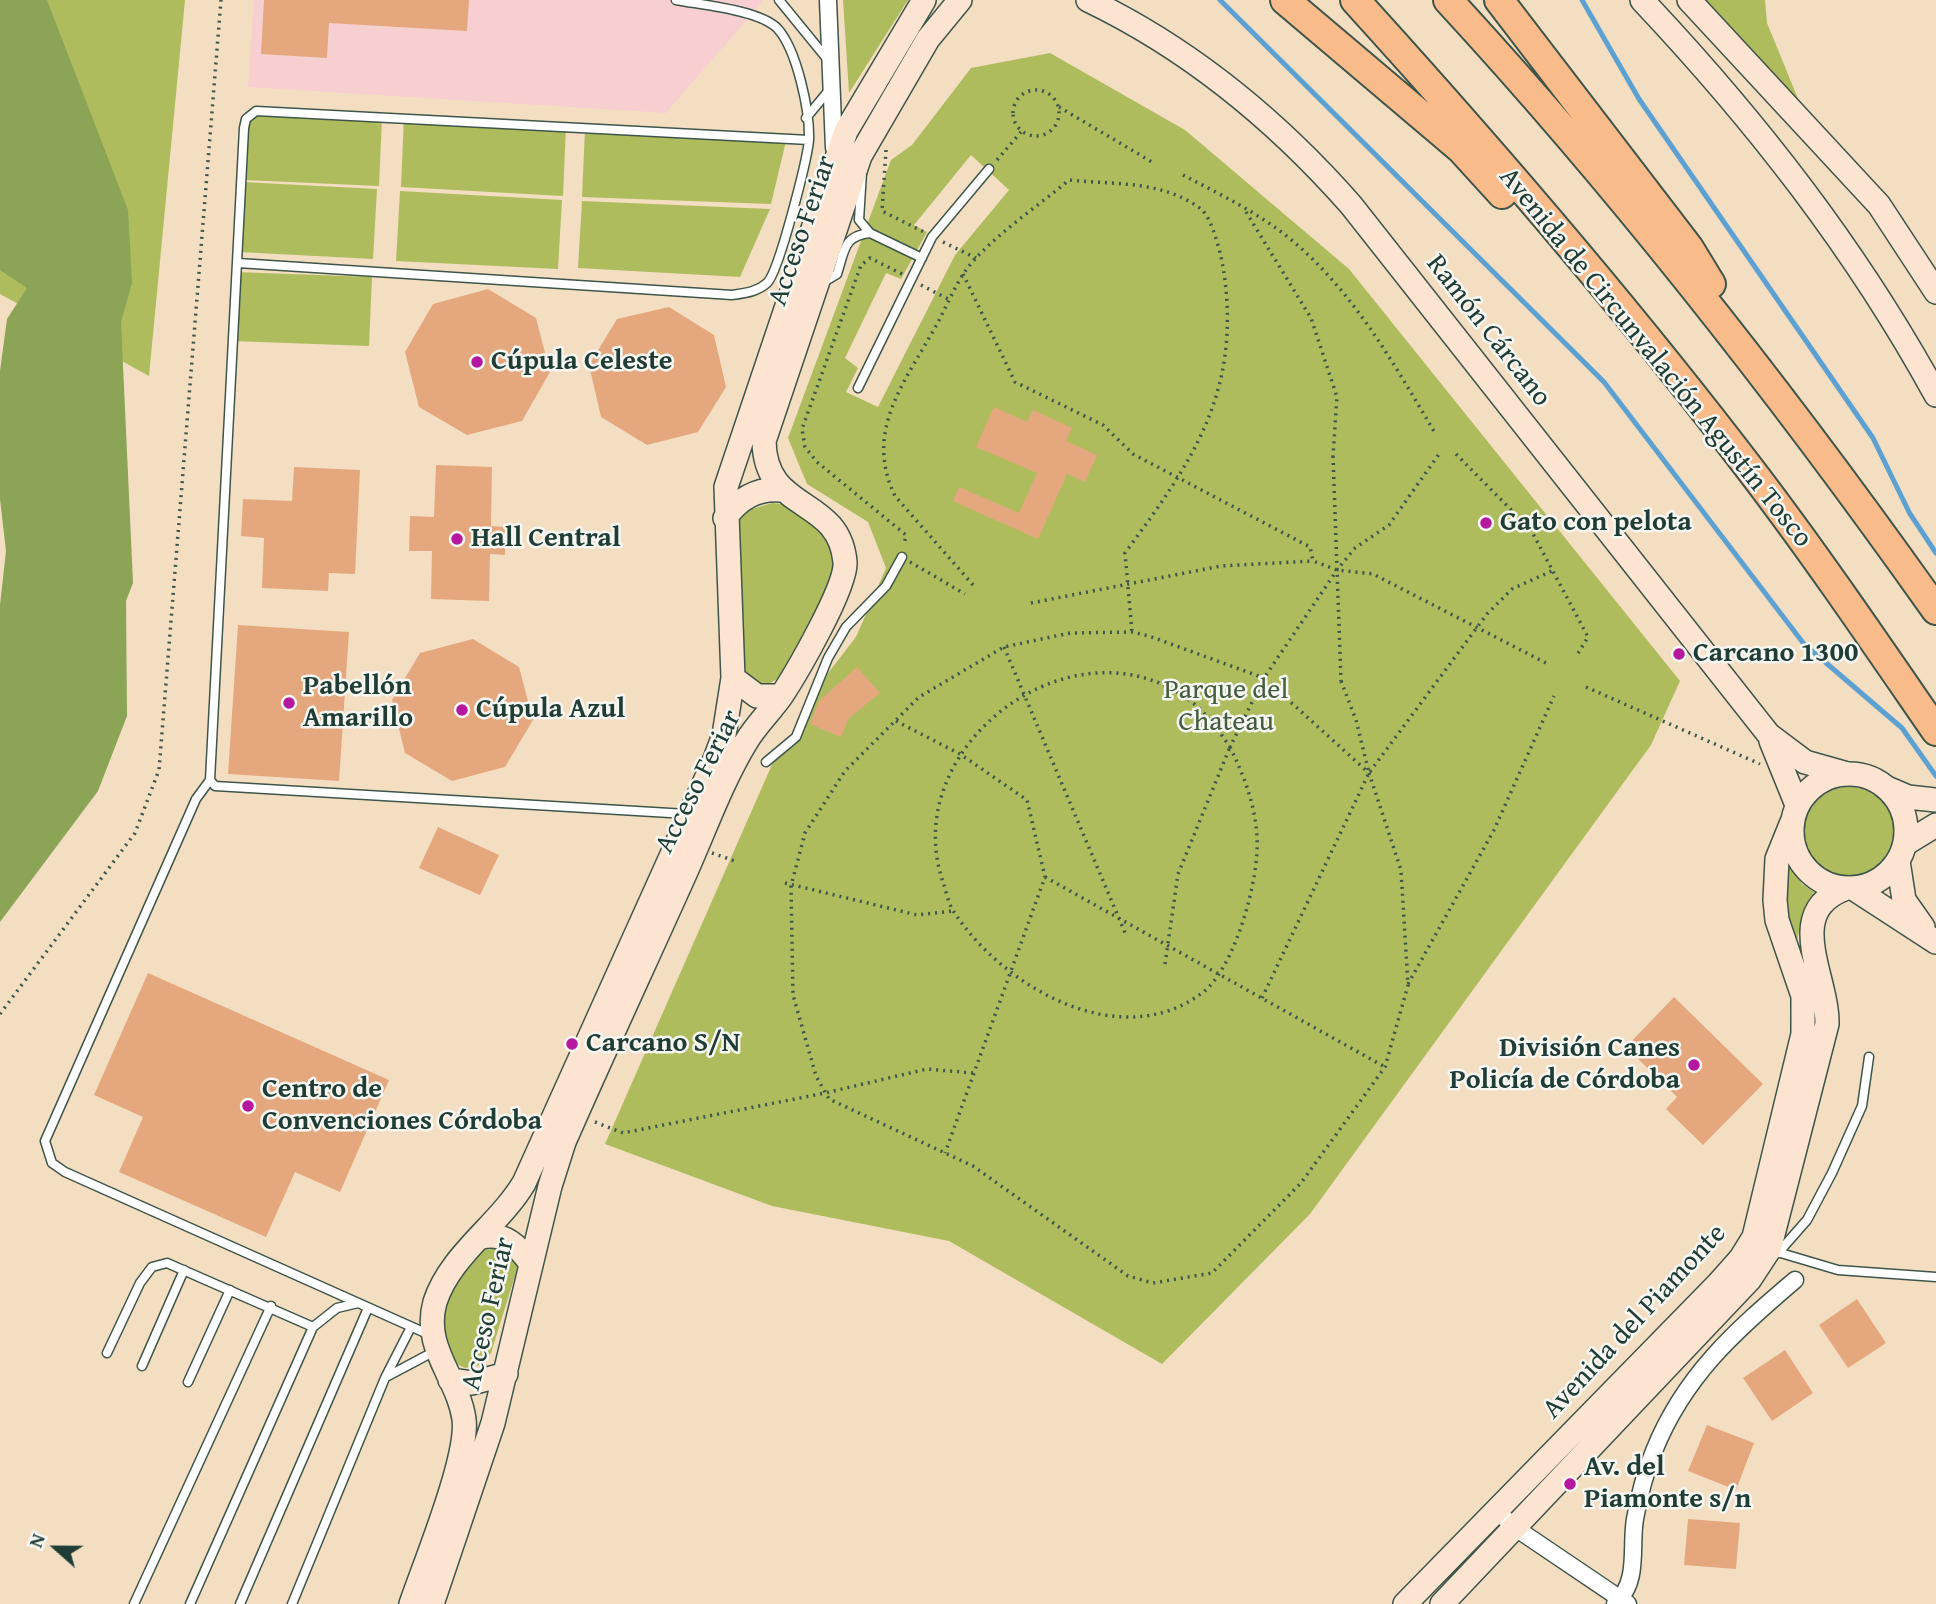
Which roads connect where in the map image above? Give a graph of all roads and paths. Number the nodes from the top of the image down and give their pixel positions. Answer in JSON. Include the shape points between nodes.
{"nodes":[{"id":1,"x":221,"y":0,"type":"edge"},
{"id":2,"x":676,"y":0,"type":"edge"},
{"id":3,"x":779,"y":0,"type":"edge"},
{"id":4,"x":828,"y":0,"type":"edge"},
{"id":5,"x":924,"y":0,"type":"edge"},
{"id":6,"x":960,"y":0,"type":"edge"},
{"id":7,"x":1088,"y":0,"type":"edge"},
{"id":8,"x":1285,"y":0,"type":"edge"},
{"id":9,"x":1355,"y":0,"type":"edge"},
{"id":10,"x":1448,"y":0,"type":"edge"},
{"id":11,"x":1499,"y":0,"type":"edge"},
{"id":12,"x":1642,"y":0,"type":"edge"},
{"id":13,"x":1689,"y":0,"type":"edge"},
{"id":14,"x":1107,"y":6,"type":"edge"},
{"id":15,"x":832,"y":65,"type":"junction"},
{"id":16,"x":834,"y":83,"type":"junction"},
{"id":17,"x":1059,"y":107,"type":"junction"},
{"id":18,"x":806,"y":118,"type":"junction"},
{"id":19,"x":878,"y":121,"type":"junction"},
{"id":20,"x":1021,"y":131,"type":"junction"},
{"id":21,"x":808,"y":140,"type":"junction"},
{"id":22,"x":860,"y":156,"type":"junction"},
{"id":23,"x":1152,"y":162,"type":"dead end"},
{"id":24,"x":833,"y":170,"type":"junction"},
{"id":25,"x":989,"y":170,"type":"joint"},
{"id":26,"x":1183,"y":175,"type":"dead end"},
{"id":27,"x":1244,"y":208,"type":"junction"},
{"id":28,"x":870,"y":233,"type":"junction"},
{"id":29,"x":932,"y":237,"type":"junction"},
{"id":30,"x":922,"y":258,"type":"junction"},
{"id":31,"x":976,"y":258,"type":"junction"},
{"id":32,"x":238,"y":263,"type":"junction"},
{"id":33,"x":963,"y":274,"type":"junction"},
{"id":34,"x":912,"y":279,"type":"junction"},
{"id":35,"x":1600,"y":280,"type":"junction"},
{"id":36,"x":814,"y":288,"type":"junction"},
{"id":37,"x":1936,"y":292,"type":"edge"},
{"id":38,"x":950,"y":300,"type":"junction"},
{"id":39,"x":1769,"y":383,"type":"junction"},
{"id":40,"x":858,"y":388,"type":"dead end"},
{"id":41,"x":1936,"y":395,"type":"edge"},
{"id":42,"x":1435,"y":433,"type":"dead end"},
{"id":43,"x":1439,"y":454,"type":"dead end"},
{"id":44,"x":1457,"y":454,"type":"dead end"},
{"id":45,"x":1180,"y":478,"type":"junction"},
{"id":46,"x":780,"y":489,"type":"junction"},
{"id":47,"x":725,"y":518,"type":"junction"},
{"id":48,"x":902,"y":557,"type":"junction"},
{"id":49,"x":1313,"y":561,"type":"junction"},
{"id":50,"x":1337,"y":570,"type":"junction"},
{"id":51,"x":1554,"y":570,"type":"junction"},
{"id":52,"x":1127,"y":583,"type":"junction"},
{"id":53,"x":973,"y":585,"type":"dead end"},
{"id":54,"x":965,"y":594,"type":"dead end"},
{"id":55,"x":1031,"y":603,"type":"dead end"},
{"id":56,"x":1936,"y":610,"type":"edge"},
{"id":57,"x":1477,"y":628,"type":"junction"},
{"id":58,"x":1132,"y":632,"type":"junction"},
{"id":59,"x":1004,"y":647,"type":"junction"},
{"id":60,"x":1577,"y":654,"type":"dead end"},
{"id":61,"x":1546,"y":663,"type":"dead end"},
{"id":62,"x":733,"y":678,"type":"junction"},
{"id":63,"x":1264,"y":678,"type":"junction"},
{"id":64,"x":1586,"y":687,"type":"dead end"},
{"id":65,"x":781,"y":696,"type":"junction"},
{"id":66,"x":1023,"y":696,"type":"junction"},
{"id":67,"x":1553,"y":696,"type":"dead end"},
{"id":68,"x":896,"y":721,"type":"junction"},
{"id":69,"x":1936,"y":731,"type":"edge"},
{"id":70,"x":1769,"y":735,"type":"junction"},
{"id":71,"x":1230,"y":747,"type":"junction"},
{"id":72,"x":960,"y":754,"type":"junction"},
{"id":73,"x":766,"y":762,"type":"dead end"},
{"id":74,"x":1784,"y":767,"type":"junction"},
{"id":75,"x":1844,"y":773,"type":"junction"},
{"id":76,"x":1369,"y":774,"type":"junction"},
{"id":77,"x":211,"y":780,"type":"junction"},
{"id":78,"x":1887,"y":788,"type":"junction"},
{"id":79,"x":1936,"y":800,"type":"edge"},
{"id":80,"x":1795,"y":813,"type":"junction"},
{"id":81,"x":690,"y":814,"type":"junction"},
{"id":82,"x":1936,"y":825,"type":"edge"},
{"id":83,"x":1902,"y":852,"type":"junction"},
{"id":84,"x":1045,"y":877,"type":"junction"},
{"id":85,"x":785,"y":883,"type":"dead end"},
{"id":86,"x":791,"y":886,"type":"junction"},
{"id":87,"x":1849,"y":888,"type":"junction"},
{"id":88,"x":953,"y":911,"type":"junction"},
{"id":89,"x":1118,"y":917,"type":"junction"},
{"id":90,"x":1126,"y":935,"type":"dead end"},
{"id":91,"x":1935,"y":941,"type":"edge"},
{"id":92,"x":1167,"y":945,"type":"junction"},
{"id":93,"x":1165,"y":964,"type":"dead end"},
{"id":94,"x":1010,"y":972,"type":"junction"},
{"id":95,"x":1219,"y":974,"type":"junction"},
{"id":96,"x":1408,"y":985,"type":"junction"},
{"id":97,"x":1262,"y":998,"type":"junction"},
{"id":98,"x":0,"y":1014,"type":"edge"},
{"id":99,"x":1869,"y":1056,"type":"dead end"},
{"id":100,"x":1385,"y":1067,"type":"junction"},
{"id":101,"x":973,"y":1073,"type":"junction"},
{"id":102,"x":825,"y":1093,"type":"junction"},
{"id":103,"x":577,"y":1114,"type":"junction"},
{"id":104,"x":945,"y":1153,"type":"junction"},
{"id":105,"x":482,"y":1237,"type":"junction"},
{"id":106,"x":1766,"y":1250,"type":"junction"},
{"id":107,"x":531,"y":1265,"type":"junction"},
{"id":108,"x":184,"y":1270,"type":"junction"},
{"id":109,"x":1936,"y":1277,"type":"edge"},
{"id":110,"x":1795,"y":1280,"type":"dead end"},
{"id":111,"x":230,"y":1290,"type":"junction"},
{"id":112,"x":358,"y":1303,"type":"junction"},
{"id":113,"x":271,"y":1306,"type":"junction"},
{"id":114,"x":369,"y":1308,"type":"junction"},
{"id":115,"x":313,"y":1327,"type":"junction"},
{"id":116,"x":411,"y":1327,"type":"junction"},
{"id":117,"x":434,"y":1344,"type":"junction"},
{"id":118,"x":107,"y":1353,"type":"dead end"},
{"id":119,"x":142,"y":1366,"type":"dead end"},
{"id":120,"x":506,"y":1374,"type":"junction"},
{"id":121,"x":386,"y":1378,"type":"junction"},
{"id":122,"x":450,"y":1380,"type":"junction"},
{"id":123,"x":188,"y":1382,"type":"dead end"},
{"id":124,"x":1497,"y":1511,"type":"junction"},
{"id":125,"x":1514,"y":1527,"type":"junction"},
{"id":126,"x":1621,"y":1602,"type":"edge"},
{"id":127,"x":134,"y":1604,"type":"edge"},
{"id":128,"x":190,"y":1604,"type":"edge"},
{"id":129,"x":240,"y":1604,"type":"edge"},
{"id":130,"x":292,"y":1604,"type":"edge"},
{"id":131,"x":411,"y":1604,"type":"edge"},
{"id":132,"x":432,"y":1604,"type":"edge"},
{"id":133,"x":1405,"y":1604,"type":"edge"},
{"id":134,"x":1442,"y":1604,"type":"edge"}],
"edges":[{"from":1,"to":98,"type":"path","via":[[159,770],[135,833]]},
{"from":2,"to":18,"type":"lane","via":[[761,18],[780,30],[799,69]]},
{"from":3,"to":15,"type":"lane"},
{"from":4,"to":15,"type":"street"},
{"from":5,"to":24,"type":"main road","name":"Acceso Feriar","via":[[846,131]]},
{"from":6,"to":19,"type":"main road","name":"Acceso Feriar","via":[[933,32]]},
{"from":7,"to":14,"type":"main road","name":"Ramón Cárcano"},
{"from":8,"to":35,"type":"highway","via":[[1461,149],[1508,200]]},
{"from":9,"to":35,"type":"highway","name":"Avenida de Circunvalación Agustín Tosco"},
{"from":10,"to":39,"type":"highway","via":[[1616,192]]},
{"from":11,"to":39,"type":"highway","via":[[1689,248]]},
{"from":12,"to":41,"type":"main road","via":[[1714,76],[1822,212],[1899,328]]},
{"from":13,"to":37,"type":"main road","via":[[1879,205]]},
{"from":14,"to":70,"type":"main road","name":"Ramón Cárcano","via":[[1232,90],[1327,178]]},
{"from":15,"to":16,"type":"street"},
{"from":16,"to":18,"type":"lane"},
{"from":16,"to":24,"type":"street"},
{"from":17,"to":20,"type":"path","via":[[1058,122],[1049,133],[1035,137]]},
{"from":17,"to":20,"type":"path","via":[[1049,93],[1031,89],[1023,93],[1012,116]]},
{"from":17,"to":23,"type":"path"},
{"from":18,"to":21,"type":"lane"},
{"from":19,"to":22,"type":"main road","name":"Acceso Feriar"},
{"from":19,"to":29,"type":"path","via":[[887,132],[882,211]]},
{"from":20,"to":25,"type":"path"},
{"from":21,"to":32,"type":"lane","via":[[779,261],[769,282],[753,292],[732,295]]},
{"from":21,"to":32,"type":"lane","via":[[256,111],[246,119],[244,128]]},
{"from":22,"to":28,"type":"lane","via":[[864,186],[859,220]]},
{"from":22,"to":36,"type":"main road","name":"Acceso Feriar"},
{"from":24,"to":47,"type":"main road","name":"Acceso Feriar","via":[[726,487]]},
{"from":25,"to":29,"type":"lane"},
{"from":26,"to":27,"type":"path"},
{"from":27,"to":42,"type":"path","via":[[1288,237],[1326,272],[1368,327]]},
{"from":27,"to":76,"type":"path","bridge":true,"via":[[1311,318],[1338,397],[1333,456],[1341,681]]},
{"from":28,"to":30,"type":"lane"},
{"from":28,"to":36,"type":"lane","via":[[855,235],[847,243],[837,274]]},
{"from":29,"to":30,"type":"lane"},
{"from":29,"to":31,"type":"path"},
{"from":30,"to":34,"type":"lane"},
{"from":31,"to":33,"type":"path"},
{"from":31,"to":45,"type":"path","via":[[1069,180],[1162,187],[1204,211],[1221,253],[1228,298],[1227,357],[1210,418]]},
{"from":32,"to":77,"type":"lane"},
{"from":33,"to":38,"type":"path"},
{"from":33,"to":45,"type":"path","via":[[1015,382],[1103,425],[1133,454]]},
{"from":34,"to":38,"type":"path"},
{"from":34,"to":40,"type":"lane"},
{"from":34,"to":48,"type":"path","via":[[870,258],[861,265],[802,429],[805,447],[817,462],[906,535]]},
{"from":35,"to":69,"type":"highway","name":"Avenida de Circunvalación Agustín Tosco","via":[[1754,475]]},
{"from":36,"to":46,"type":"main road","name":"Acceso Feriar","via":[[764,441],[767,467]]},
{"from":38,"to":53,"type":"path","via":[[891,407],[882,463],[895,496]]},
{"from":39,"to":56,"type":"highway"},
{"from":43,"to":50,"type":"path","via":[[1389,525],[1355,548]]},
{"from":44,"to":51,"type":"path","via":[[1531,530]]},
{"from":45,"to":49,"type":"path","via":[[1310,547]]},
{"from":45,"to":52,"type":"path","via":[[1125,554]]},
{"from":46,"to":47,"type":"main road","via":[[748,496]]},
{"from":46,"to":65,"type":"main road","name":"Acceso Feriar","via":[[823,516],[845,561],[827,613]]},
{"from":47,"to":62,"type":"main road","name":"Acceso Feriar"},
{"from":48,"to":54,"type":"path"},
{"from":48,"to":73,"type":"lane","via":[[886,586],[846,627],[828,657],[796,737]]},
{"from":49,"to":50,"type":"path"},
{"from":49,"to":52,"type":"path","via":[[1220,566]]},
{"from":50,"to":57,"type":"path","via":[[1373,574]]},
{"from":50,"to":63,"type":"path"},
{"from":51,"to":57,"type":"path","via":[[1512,589]]},
{"from":51,"to":60,"type":"path","via":[[1588,637]]},
{"from":52,"to":55,"type":"path"},
{"from":52,"to":58,"type":"path"},
{"from":57,"to":61,"type":"path"},
{"from":57,"to":76,"type":"path"},
{"from":58,"to":59,"type":"path","via":[[1070,634]]},
{"from":58,"to":63,"type":"path"},
{"from":59,"to":66,"type":"path"},
{"from":59,"to":68,"type":"path","via":[[919,697]]},
{"from":62,"to":65,"type":"main road","via":[[757,696]]},
{"from":62,"to":81,"type":"main road","name":"Acceso Feriar","via":[[724,735]]},
{"from":63,"to":71,"type":"path"},
{"from":63,"to":76,"type":"path"},
{"from":64,"to":74,"type":"path","via":[[1755,764]]},
{"from":65,"to":103,"type":"main road","name":"Acceso Feriar","via":[[740,754]]},
{"from":66,"to":71,"type":"path","via":[[1079,674],[1121,674],[1160,684],[1192,702]]},
{"from":66,"to":72,"type":"path"},
{"from":66,"to":89,"type":"path"},
{"from":67,"to":96,"type":"path","via":[[1494,830]]},
{"from":68,"to":72,"type":"path"},
{"from":68,"to":86,"type":"path","via":[[845,771],[805,833]]},
{"from":70,"to":74,"type":"main road","name":"Ramón Cárcano"},
{"from":70,"to":75,"type":"main road","name":"Ramón Cárcano","via":[[1805,762]]},
{"from":71,"to":92,"type":"path","via":[[1178,874]]},
{"from":71,"to":95,"type":"path","via":[[1248,786],[1257,839],[1249,901],[1235,947]]},
{"from":72,"to":84,"type":"path","via":[[1027,800]]},
{"from":72,"to":88,"type":"path","via":[[944,783],[934,823],[936,859]]},
{"from":74,"to":80,"type":"main road","name":"Ramón Cárcano"},
{"from":75,"to":78,"type":"main road","via":[[1860,774]]},
{"from":75,"to":80,"type":"main road","via":[[1817,783]]},
{"from":76,"to":96,"type":"path","via":[[1401,870]]},
{"from":76,"to":97,"type":"path"},
{"from":77,"to":81,"type":"lane","via":[[215,786]]},
{"from":77,"to":112,"type":"lane","via":[[196,799],[45,1141],[52,1163],[65,1172]]},
{"from":78,"to":79,"type":"main road","via":[[1908,797]]},
{"from":78,"to":83,"type":"main road","via":[[1904,813]]},
{"from":80,"to":87,"type":"main road","via":[[1795,853],[1803,867],[1822,882]]},
{"from":80,"to":106,"type":"main road","name":"Avenida del Piamonte","via":[[1777,859],[1774,900],[1802,996],[1803,1034]]},
{"from":81,"to":105,"type":"main road","name":"Acceso Feriar","via":[[524,1183]]},
{"from":82,"to":83,"type":"main road"},
{"from":83,"to":87,"type":"main road","via":[[1877,881]]},
{"from":83,"to":91,"type":"main road","via":[[1904,900]]},
{"from":84,"to":89,"type":"path"},
{"from":84,"to":94,"type":"path"},
{"from":85,"to":86,"type":"path"},
{"from":86,"to":88,"type":"path","via":[[917,915]]},
{"from":86,"to":102,"type":"path","via":[[793,995]]},
{"from":87,"to":91,"type":"main road"},
{"from":87,"to":106,"type":"main road","name":"Avenida del Piamonte","via":[[1820,904],[1811,930],[1827,1024]]},
{"from":88,"to":94,"type":"path"},
{"from":89,"to":90,"type":"path"},
{"from":89,"to":92,"type":"path"},
{"from":92,"to":93,"type":"path"},
{"from":92,"to":95,"type":"path"},
{"from":94,"to":95,"type":"path","via":[[1061,1003],[1099,1014],[1137,1016],[1173,1008],[1203,993]]},
{"from":94,"to":101,"type":"path"},
{"from":95,"to":97,"type":"path"},
{"from":96,"to":100,"type":"path"},
{"from":97,"to":100,"type":"path"},
{"from":99,"to":106,"type":"lane","via":[[1862,1106],[1832,1173],[1807,1220]]},
{"from":100,"to":104,"type":"path","via":[[1301,1183],[1212,1273],[1153,1283],[1128,1276],[973,1166]]},
{"from":101,"to":102,"type":"path","via":[[927,1069]]},
{"from":101,"to":104,"type":"path"},
{"from":102,"to":103,"type":"path","via":[[623,1133]]},
{"from":102,"to":104,"type":"path","via":[[829,1099]]},
{"from":103,"to":107,"type":"main road","name":"Acceso Feriar","via":[[556,1165]]},
{"from":105,"to":107,"type":"main road","via":[[508,1239]]},
{"from":105,"to":117,"type":"main road","name":"Acceso Feriar","via":[[441,1288],[433,1311]]},
{"from":106,"to":109,"type":"lane","via":[[1838,1269]]},
{"from":106,"to":124,"type":"main road","name":"Avenida del Piamonte","via":[[1718,1284]]},
{"from":106,"to":125,"type":"main road","name":"Avenida del Piamonte","via":[[1750,1279]]},
{"from":107,"to":120,"type":"main road","name":"Acceso Feriar"},
{"from":108,"to":111,"type":"lane"},
{"from":108,"to":118,"type":"lane","via":[[167,1263],[152,1267]]},
{"from":108,"to":119,"type":"lane"},
{"from":110,"to":126,"type":"street","via":[[1721,1345],[1689,1384],[1672,1415],[1643,1485],[1635,1521],[1632,1578]]},
{"from":111,"to":113,"type":"lane"},
{"from":111,"to":123,"type":"lane"},
{"from":112,"to":114,"type":"lane"},
{"from":112,"to":115,"type":"lane","via":[[337,1308]]},
{"from":113,"to":115,"type":"lane"},
{"from":113,"to":127,"type":"lane"},
{"from":114,"to":116,"type":"lane"},
{"from":114,"to":129,"type":"lane"},
{"from":115,"to":128,"type":"lane"},
{"from":116,"to":117,"type":"lane"},
{"from":116,"to":121,"type":"lane"},
{"from":117,"to":121,"type":"lane"},
{"from":117,"to":122,"type":"main road","name":"Acceso Feriar"},
{"from":120,"to":122,"type":"main road","via":[[472,1383]]},
{"from":120,"to":132,"type":"main road","name":"Acceso Feriar"},
{"from":121,"to":130,"type":"lane"},
{"from":122,"to":131,"type":"main road","name":"Acceso Feriar","via":[[464,1433]]},
{"from":124,"to":125,"type":"street"},
{"from":124,"to":133,"type":"main road","name":"Avenida del Piamonte"},
{"from":125,"to":126,"type":"street"},
{"from":125,"to":134,"type":"main road","name":"Avenida del Piamonte"}]}
